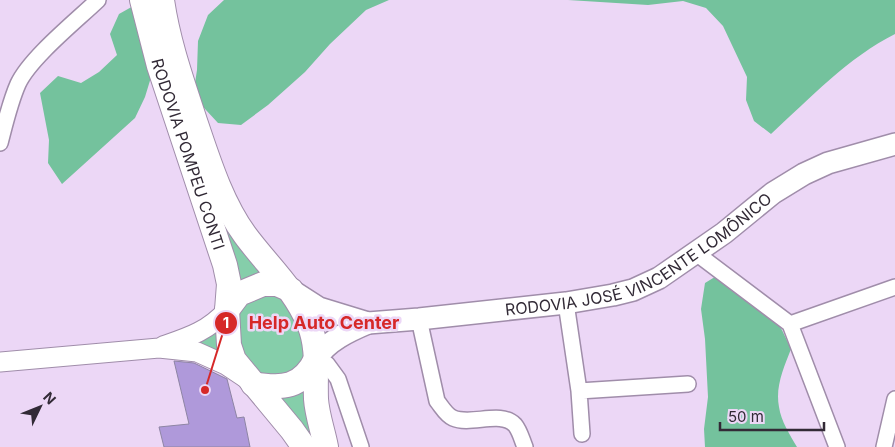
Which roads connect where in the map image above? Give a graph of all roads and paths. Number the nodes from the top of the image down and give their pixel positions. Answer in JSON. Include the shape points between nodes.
{"nodes":[{"id":1,"x":98,"y":0,"type":"edge"},
{"id":2,"x":142,"y":0,"type":"edge"},
{"id":3,"x":162,"y":0,"type":"edge"},
{"id":4,"x":0,"y":143,"type":"edge"},
{"id":5,"x":895,"y":144,"type":"edge"},
{"id":6,"x":696,"y":253,"type":"junction"},
{"id":7,"x":895,"y":288,"type":"edge"},
{"id":8,"x":291,"y":290,"type":"junction"},
{"id":9,"x":566,"y":303,"type":"junction"},
{"id":10,"x":227,"y":310,"type":"junction"},
{"id":11,"x":419,"y":319,"type":"junction"},
{"id":12,"x":368,"y":323,"type":"junction"},
{"id":13,"x":790,"y":324,"type":"junction"},
{"id":14,"x":159,"y":348,"type":"junction"},
{"id":15,"x":316,"y":359,"type":"junction"},
{"id":16,"x":0,"y":362,"type":"edge"},
{"id":17,"x":253,"y":384,"type":"junction"},
{"id":18,"x":688,"y":384,"type":"dead end"},
{"id":19,"x":579,"y":391,"type":"junction"},
{"id":20,"x":895,"y":399,"type":"edge"},
{"id":21,"x":582,"y":434,"type":"dead end"},
{"id":22,"x":304,"y":447,"type":"edge"},
{"id":23,"x":326,"y":447,"type":"edge"},
{"id":24,"x":361,"y":447,"type":"edge"},
{"id":25,"x":525,"y":447,"type":"edge"},
{"id":26,"x":837,"y":447,"type":"edge"},
{"id":27,"x":884,"y":447,"type":"edge"}],
"edges":[{"from":1,"to":4,"type":"street","via":[[43,52],[18,83]]},
{"from":2,"to":10,"type":"main road","name":"RODOVIA POMPEU CONTI","via":[[159,66],[225,265],[229,284]]},
{"from":3,"to":8,"type":"main road","name":"RODOVIA POMPEU CONTI","via":[[176,64],[224,198],[245,235]]},
{"from":5,"to":6,"type":"main road","name":"RODOVIA JOSÉ VINCENTE LOMÔNICO","via":[[828,163],[792,180]]},
{"from":6,"to":9,"type":"main road","name":"RODOVIA JOSÉ VINCENTE LOMÔNICO","via":[[659,278],[633,290]]},
{"from":6,"to":13,"type":"street"},
{"from":7,"to":13,"type":"street"},
{"from":8,"to":10,"type":"main road","via":[[277,284],[263,284],[239,294]]},
{"from":8,"to":12,"type":"main road","name":"RODOVIA JOSÉ VINCENTE LOMÔNICO","via":[[319,308]]},
{"from":8,"to":15,"type":"main road","via":[[310,326]]},
{"from":9,"to":11,"type":"main road","name":"RODOVIA JOSÉ VINCENTE LOMÔNICO"},
{"from":9,"to":19,"type":"street"},
{"from":10,"to":14,"type":"street","via":[[203,331]]},
{"from":10,"to":17,"type":"main road","via":[[229,345],[234,360]]},
{"from":11,"to":12,"type":"main road","name":"RODOVIA JOSÉ VINCENTE LOMÔNICO"},
{"from":11,"to":25,"type":"street","via":[[437,401],[444,410],[453,418],[462,420],[509,421],[519,431]]},
{"from":12,"to":15,"type":"main road","name":"RODOVIA JOSÉ VINCENTE LOMÔNICO","via":[[322,349]]},
{"from":13,"to":26,"type":"street"},
{"from":14,"to":16,"type":"street"},
{"from":14,"to":17,"type":"street","via":[[197,352],[226,365]]},
{"from":15,"to":17,"type":"main road","via":[[310,371],[284,387]]},
{"from":15,"to":23,"type":"main road","via":[[316,401]]},
{"from":15,"to":24,"type":"street","via":[[327,364],[338,379]]},
{"from":17,"to":22,"type":"main road"},
{"from":18,"to":19,"type":"street"},
{"from":19,"to":21,"type":"street"},
{"from":20,"to":27,"type":"street"}]}
